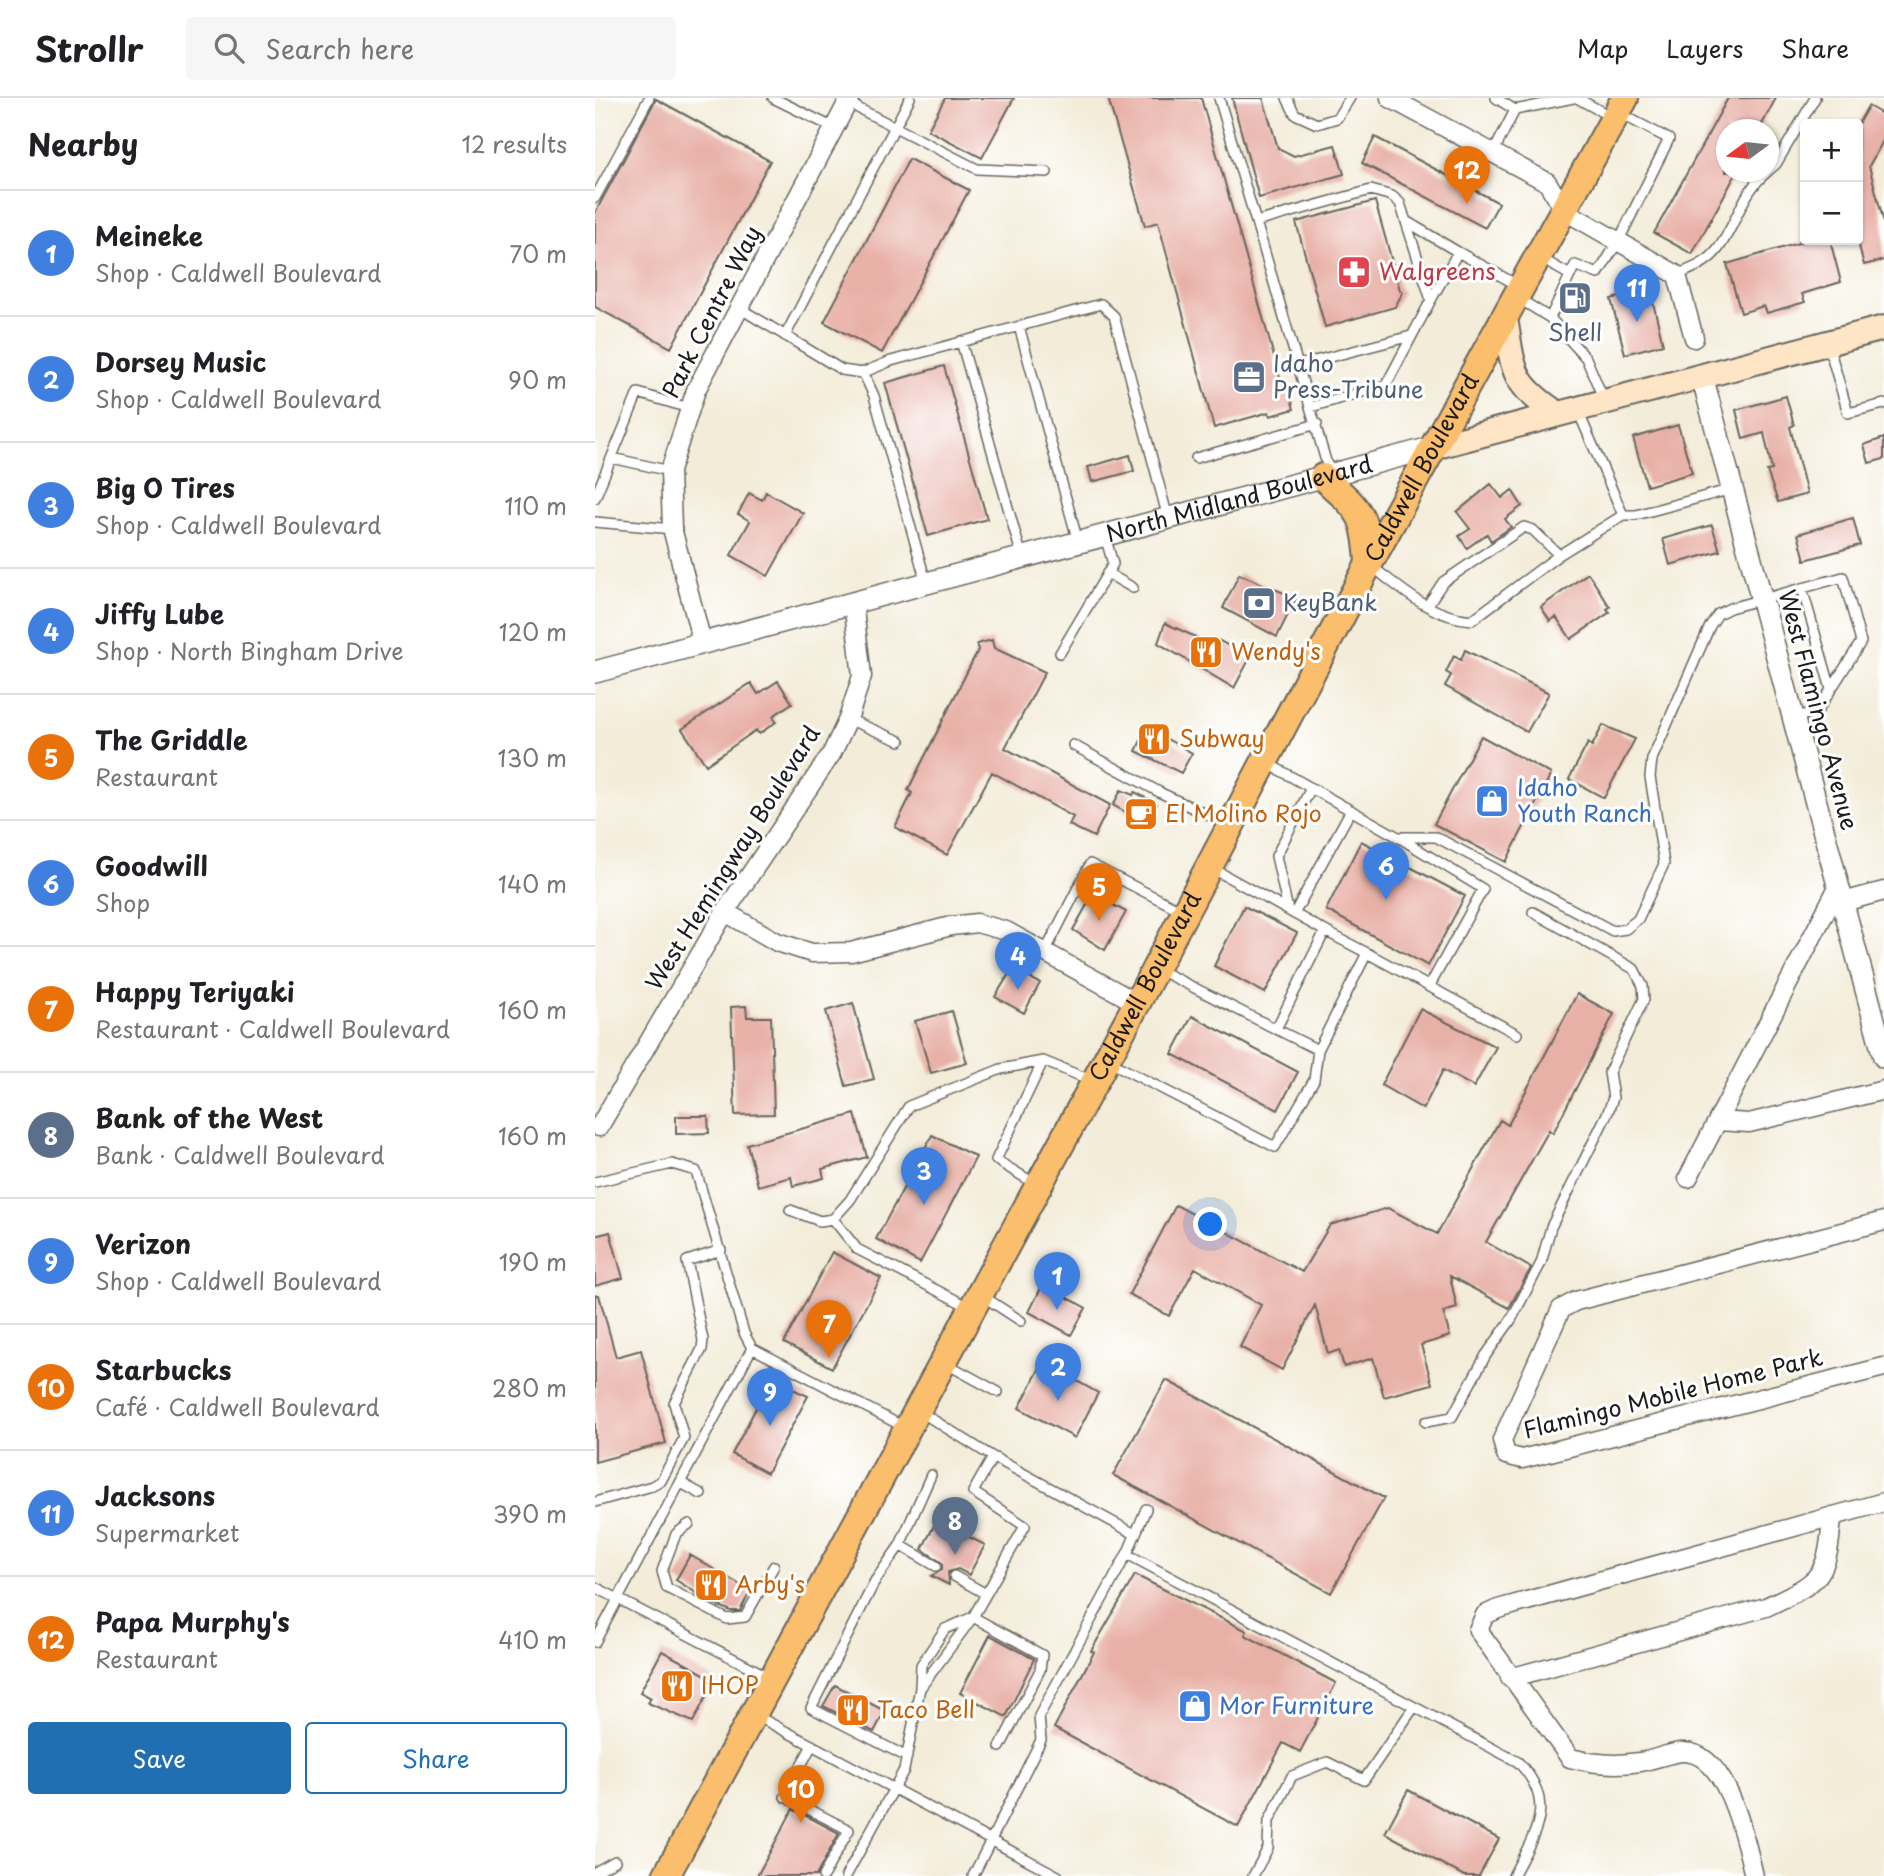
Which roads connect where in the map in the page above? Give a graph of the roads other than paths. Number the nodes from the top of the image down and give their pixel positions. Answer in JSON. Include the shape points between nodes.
{"nodes":[{"id":1,"x":649,"y":98,"type":"edge"},
{"id":2,"x":773,"y":98,"type":"edge"},
{"id":3,"x":910,"y":98,"type":"edge"},
{"id":4,"x":1219,"y":98,"type":"edge"},
{"id":5,"x":1287,"y":98,"type":"edge"},
{"id":6,"x":1350,"y":98,"type":"edge"},
{"id":7,"x":1390,"y":98,"type":"edge"},
{"id":8,"x":1496,"y":98,"type":"edge"},
{"id":9,"x":1575,"y":98,"type":"edge"},
{"id":10,"x":1815,"y":98,"type":"edge"},
{"id":11,"x":849,"y":100,"type":"edge"},
{"id":12,"x":1413,"y":103,"type":"edge"},
{"id":13,"x":1515,"y":110,"type":"junction"},
{"id":14,"x":1619,"y":110,"type":"edge"},
{"id":15,"x":896,"y":125,"type":"junction"},
{"id":16,"x":834,"y":128,"type":"junction"},
{"id":17,"x":1493,"y":153,"type":"junction"},
{"id":18,"x":1779,"y":159,"type":"edge"},
{"id":19,"x":1047,"y":173,"type":"dead end"},
{"id":20,"x":1757,"y":182,"type":"edge"},
{"id":21,"x":595,"y":198,"type":"edge"},
{"id":22,"x":1565,"y":211,"type":"junction"},
{"id":23,"x":1406,"y":221,"type":"junction"},
{"id":24,"x":1256,"y":222,"type":"junction"},
{"id":25,"x":1619,"y":240,"type":"junction"},
{"id":26,"x":1458,"y":252,"type":"junction"},
{"id":27,"x":1539,"y":257,"type":"junction"},
{"id":28,"x":1570,"y":275,"type":"junction"},
{"id":29,"x":1677,"y":275,"type":"junction"},
{"id":30,"x":1431,"y":300,"type":"junction"},
{"id":31,"x":1515,"y":301,"type":"junction"},
{"id":32,"x":741,"y":309,"type":"junction"},
{"id":33,"x":1551,"y":318,"type":"junction"},
{"id":34,"x":1019,"y":326,"type":"junction"},
{"id":35,"x":1884,"y":328,"type":"edge"},
{"id":36,"x":785,"y":336,"type":"junction"},
{"id":37,"x":1411,"y":336,"type":"junction"},
{"id":38,"x":1694,"y":338,"type":"dead end"},
{"id":39,"x":961,"y":341,"type":"junction"},
{"id":40,"x":1827,"y":343,"type":"junction"},
{"id":41,"x":1299,"y":365,"type":"junction"},
{"id":42,"x":863,"y":372,"type":"junction"},
{"id":43,"x":1702,"y":376,"type":"junction"},
{"id":44,"x":1604,"y":402,"type":"junction"},
{"id":45,"x":1884,"y":404,"type":"edge"},
{"id":46,"x":1311,"y":407,"type":"junction"},
{"id":47,"x":689,"y":408,"type":"junction"},
{"id":48,"x":1568,"y":412,"type":"junction"},
{"id":49,"x":1317,"y":424,"type":"junction"},
{"id":50,"x":1434,"y":447,"type":"junction"},
{"id":51,"x":612,"y":458,"type":"junction"},
{"id":52,"x":1196,"y":458,"type":"dead end"},
{"id":53,"x":670,"y":471,"type":"junction"},
{"id":54,"x":1327,"y":476,"type":"junction"},
{"id":55,"x":1732,"y":489,"type":"junction"},
{"id":56,"x":595,"y":498,"type":"edge"},
{"id":57,"x":1623,"y":515,"type":"junction"},
{"id":58,"x":1168,"y":518,"type":"junction"},
{"id":59,"x":595,"y":522,"type":"edge"},
{"id":60,"x":673,"y":529,"type":"junction"},
{"id":61,"x":1105,"y":534,"type":"junction"},
{"id":62,"x":1078,"y":542,"type":"junction"},
{"id":63,"x":1559,"y":555,"type":"junction"},
{"id":64,"x":1023,"y":557,"type":"junction"},
{"id":65,"x":1369,"y":564,"type":"junction"},
{"id":66,"x":1107,"y":573,"type":"junction"},
{"id":67,"x":927,"y":583,"type":"junction"},
{"id":68,"x":1133,"y":588,"type":"dead end"},
{"id":69,"x":1802,"y":588,"type":"junction"},
{"id":70,"x":1761,"y":599,"type":"junction"},
{"id":71,"x":853,"y":602,"type":"junction"},
{"id":72,"x":1427,"y":606,"type":"junction"},
{"id":73,"x":702,"y":642,"type":"junction"},
{"id":74,"x":1060,"y":653,"type":"dead end"},
{"id":75,"x":595,"y":672,"type":"edge"},
{"id":76,"x":1831,"y":689,"type":"junction"},
{"id":77,"x":848,"y":719,"type":"junction"},
{"id":78,"x":1793,"y":719,"type":"junction"},
{"id":79,"x":900,"y":741,"type":"dead end"},
{"id":80,"x":1073,"y":745,"type":"dead end"},
{"id":81,"x":1265,"y":762,"type":"junction"},
{"id":82,"x":1311,"y":788,"type":"junction"},
{"id":83,"x":1351,"y":810,"type":"junction"},
{"id":84,"x":1232,"y":827,"type":"junction"},
{"id":85,"x":1398,"y":837,"type":"junction"},
{"id":86,"x":1210,"y":867,"type":"junction"},
{"id":87,"x":1884,"y":891,"type":"edge"},
{"id":88,"x":1841,"y":895,"type":"junction"},
{"id":89,"x":725,"y":912,"type":"junction"},
{"id":90,"x":1186,"y":912,"type":"junction"},
{"id":91,"x":1291,"y":912,"type":"junction"},
{"id":92,"x":1533,"y":912,"type":"dead end"},
{"id":93,"x":1325,"y":931,"type":"junction"},
{"id":94,"x":1045,"y":952,"type":"junction"},
{"id":95,"x":1367,"y":953,"type":"junction"},
{"id":96,"x":1156,"y":968,"type":"junction"},
{"id":97,"x":1429,"y":987,"type":"junction"},
{"id":98,"x":1137,"y":1003,"type":"junction"},
{"id":99,"x":1276,"y":1029,"type":"junction"},
{"id":100,"x":1517,"y":1034,"type":"dead end"},
{"id":101,"x":1318,"y":1050,"type":"junction"},
{"id":102,"x":1884,"y":1057,"type":"edge"},
{"id":103,"x":1043,"y":1061,"type":"junction"},
{"id":104,"x":1101,"y":1070,"type":"junction"},
{"id":105,"x":1884,"y":1090,"type":"edge"},
{"id":106,"x":602,"y":1106,"type":"edge"},
{"id":107,"x":1718,"y":1121,"type":"junction"},
{"id":108,"x":599,"y":1127,"type":"dead end"},
{"id":109,"x":1688,"y":1178,"type":"dead end"},
{"id":110,"x":595,"y":1182,"type":"edge"},
{"id":111,"x":1038,"y":1186,"type":"junction"},
{"id":112,"x":790,"y":1210,"type":"dead end"},
{"id":113,"x":833,"y":1219,"type":"junction"},
{"id":114,"x":1884,"y":1221,"type":"edge"},
{"id":115,"x":721,"y":1250,"type":"junction"},
{"id":116,"x":976,"y":1302,"type":"junction"},
{"id":117,"x":1021,"y":1321,"type":"dead end"},
{"id":118,"x":753,"y":1348,"type":"junction"},
{"id":119,"x":944,"y":1362,"type":"junction"},
{"id":120,"x":1884,"y":1367,"type":"edge"},
{"id":121,"x":998,"y":1392,"type":"dead end"},
{"id":122,"x":913,"y":1419,"type":"junction"},
{"id":123,"x":1426,"y":1422,"type":"dead end"},
{"id":124,"x":993,"y":1457,"type":"junction"},
{"id":125,"x":931,"y":1475,"type":"dead end"},
{"id":126,"x":681,"y":1483,"type":"junction"},
{"id":127,"x":701,"y":1494,"type":"dead end"},
{"id":128,"x":595,"y":1502,"type":"edge"},
{"id":129,"x":1884,"y":1502,"type":"edge"},
{"id":130,"x":1146,"y":1508,"type":"dead end"},
{"id":131,"x":1832,"y":1516,"type":"junction"},
{"id":132,"x":689,"y":1524,"type":"dead end"},
{"id":133,"x":1133,"y":1533,"type":"junction"},
{"id":134,"x":900,"y":1545,"type":"junction"},
{"id":135,"x":1126,"y":1554,"type":"junction"},
{"id":136,"x":774,"y":1566,"type":"dead end"},
{"id":137,"x":936,"y":1566,"type":"dead end"},
{"id":138,"x":954,"y":1576,"type":"dead end"},
{"id":139,"x":595,"y":1587,"type":"edge"},
{"id":140,"x":986,"y":1594,"type":"junction"},
{"id":141,"x":618,"y":1599,"type":"junction"},
{"id":142,"x":973,"y":1617,"type":"junction"},
{"id":143,"x":595,"y":1642,"type":"edge"},
{"id":144,"x":773,"y":1678,"type":"junction"},
{"id":145,"x":1510,"y":1678,"type":"junction"},
{"id":146,"x":920,"y":1688,"type":"junction"},
{"id":147,"x":1414,"y":1707,"type":"junction"},
{"id":148,"x":753,"y":1714,"type":"junction"},
{"id":149,"x":812,"y":1745,"type":"junction"},
{"id":150,"x":1000,"y":1746,"type":"dead end"},
{"id":151,"x":907,"y":1757,"type":"junction"},
{"id":152,"x":796,"y":1776,"type":"dead end"},
{"id":153,"x":894,"y":1788,"type":"junction"},
{"id":154,"x":785,"y":1797,"type":"dead end"},
{"id":155,"x":991,"y":1840,"type":"junction"},
{"id":156,"x":615,"y":1861,"type":"dead end"},
{"id":157,"x":595,"y":1872,"type":"edge"},
{"id":158,"x":666,"y":1876,"type":"edge"},
{"id":159,"x":823,"y":1876,"type":"edge"},
{"id":160,"x":846,"y":1876,"type":"edge"},
{"id":161,"x":972,"y":1876,"type":"edge"},
{"id":162,"x":1058,"y":1876,"type":"edge"},
{"id":163,"x":1253,"y":1876,"type":"edge"},
{"id":164,"x":1513,"y":1876,"type":"edge"},
{"id":165,"x":1754,"y":1876,"type":"edge"}],
"edges":[{"from":1,"to":21,"type":"lane"},
{"from":2,"to":16,"type":"lane"},
{"from":3,"to":15,"type":"lane"},
{"from":4,"to":24,"type":"lane"},
{"from":5,"to":6,"type":"lane","via":[[1295,114],[1317,124],[1337,118]]},
{"from":7,"to":12,"type":"street"},
{"from":8,"to":13,"type":"lane"},
{"from":9,"to":13,"type":"lane"},
{"from":9,"to":14,"type":"lane"},
{"from":10,"to":18,"type":"lane"},
{"from":11,"to":15,"type":"lane"},
{"from":11,"to":16,"type":"street","name":"Park Centre Way"},
{"from":12,"to":17,"type":"street"},
{"from":13,"to":17,"type":"lane"},
{"from":14,"to":22,"type":"main road","name":"Caldwell Boulevard"},
{"from":14,"to":25,"type":"lane","via":[[1669,139]]},
{"from":15,"to":19,"type":"lane","via":[[977,169]]},
{"from":15,"to":36,"type":"lane"},
{"from":16,"to":32,"type":"street","name":"Park Centre Way"},
{"from":17,"to":22,"type":"street","via":[[1547,182]]},
{"from":20,"to":29,"type":"lane","via":[[1747,192],[1718,250],[1698,267]]},
{"from":22,"to":25,"type":"street"},
{"from":22,"to":27,"type":"main road","name":"Caldwell Boulevard"},
{"from":23,"to":24,"type":"lane","via":[[1392,196],[1371,190]]},
{"from":23,"to":26,"type":"lane"},
{"from":23,"to":30,"type":"lane"},
{"from":24,"to":41,"type":"lane"},
{"from":25,"to":28,"type":"lane","via":[[1598,274],[1575,265]]},
{"from":25,"to":29,"type":"street"},
{"from":26,"to":30,"type":"lane"},
{"from":26,"to":31,"type":"lane"},
{"from":27,"to":28,"type":"lane"},
{"from":27,"to":31,"type":"main road","name":"Caldwell Boulevard"},
{"from":28,"to":33,"type":"lane"},
{"from":29,"to":38,"type":"street"},
{"from":30,"to":37,"type":"lane"},
{"from":31,"to":33,"type":"lane"},
{"from":31,"to":48,"type":"main road","via":[[1513,363],[1522,387]]},
{"from":31,"to":50,"type":"main road","name":"Caldwell Boulevard"},
{"from":32,"to":36,"type":"lane"},
{"from":32,"to":47,"type":"street","name":"Park Centre Way"},
{"from":33,"to":44,"type":"lane","via":[[1586,358]]},
{"from":34,"to":39,"type":"lane"},
{"from":34,"to":58,"type":"lane","via":[[1101,304],[1114,316]]},
{"from":34,"to":62,"type":"lane"},
{"from":35,"to":40,"type":"main road","name":"North Midland Boulevard"},
{"from":36,"to":42,"type":"lane","via":[[842,370]]},
{"from":37,"to":41,"type":"lane"},
{"from":37,"to":46,"type":"lane","via":[[1386,384]]},
{"from":39,"to":42,"type":"lane"},
{"from":39,"to":64,"type":"lane"},
{"from":40,"to":43,"type":"main road","name":"North Midland Boulevard"},
{"from":40,"to":45,"type":"lane","via":[[1848,413]]},
{"from":41,"to":46,"type":"lane"},
{"from":42,"to":67,"type":"lane","via":[[874,396]]},
{"from":43,"to":44,"type":"main road","name":"North Midland Boulevard"},
{"from":43,"to":55,"type":"street","name":"West Flamingo Avenue"},
{"from":44,"to":48,"type":"main road","name":"North Midland Boulevard"},
{"from":46,"to":49,"type":"lane"},
{"from":47,"to":51,"type":"lane","via":[[638,393]]},
{"from":47,"to":53,"type":"street","name":"Park Centre Way"},
{"from":48,"to":50,"type":"main road","name":"North Midland Boulevard"},
{"from":48,"to":57,"type":"lane"},
{"from":49,"to":52,"type":"lane"},
{"from":49,"to":54,"type":"lane"},
{"from":50,"to":54,"type":"street","name":"North Midland Boulevard"},
{"from":50,"to":65,"type":"main road","name":"Caldwell Boulevard"},
{"from":51,"to":53,"type":"lane"},
{"from":51,"to":56,"type":"lane"},
{"from":53,"to":60,"type":"street","name":"Park Centre Way"},
{"from":54,"to":58,"type":"street","name":"North Midland Boulevard"},
{"from":54,"to":65,"type":"main road","via":[[1367,525]]},
{"from":55,"to":57,"type":"lane"},
{"from":55,"to":70,"type":"street","name":"West Flamingo Avenue"},
{"from":57,"to":63,"type":"lane"},
{"from":58,"to":61,"type":"street","name":"North Midland Boulevard"},
{"from":59,"to":60,"type":"lane"},
{"from":60,"to":73,"type":"street","name":"Park Centre Way"},
{"from":61,"to":62,"type":"street","name":"North Midland Boulevard"},
{"from":61,"to":66,"type":"lane","via":[[1113,564]]},
{"from":62,"to":64,"type":"street","name":"North Midland Boulevard"},
{"from":63,"to":72,"type":"lane","via":[[1472,620],[1456,619]]},
{"from":63,"to":72,"type":"lane","via":[[1534,530],[1524,527],[1443,582]]},
{"from":64,"to":67,"type":"street","name":"North Midland Boulevard"},
{"from":65,"to":72,"type":"lane","via":[[1410,599]]},
{"from":65,"to":81,"type":"main road","name":"Caldwell Boulevard"},
{"from":66,"to":68,"type":"lane"},
{"from":66,"to":74,"type":"lane"},
{"from":67,"to":71,"type":"street","name":"North Midland Boulevard"},
{"from":69,"to":70,"type":"lane"},
{"from":69,"to":76,"type":"lane"},
{"from":69,"to":76,"type":"lane","via":[[1843,577],[1861,642]]},
{"from":70,"to":78,"type":"street","name":"West Flamingo Avenue"},
{"from":70,"to":85,"type":"lane","via":[[1730,608],[1714,620],[1656,745],[1650,777],[1664,864],[1638,919],[1626,929],[1613,931],[1436,837]]},
{"from":71,"to":73,"type":"street","name":"North Midland Boulevard"},
{"from":71,"to":77,"type":"street","name":"West Hemingway Boulevard","via":[[862,676]]},
{"from":73,"to":75,"type":"street","name":"North Midland Boulevard"},
{"from":76,"to":78,"type":"lane","via":[[1818,710]]},
{"from":77,"to":79,"type":"lane"},
{"from":77,"to":89,"type":"street","name":"West Hemingway Boulevard","via":[[832,753]]},
{"from":78,"to":88,"type":"street","name":"West Flamingo Avenue"},
{"from":80,"to":84,"type":"lane"},
{"from":81,"to":82,"type":"lane"},
{"from":81,"to":84,"type":"main road","name":"Caldwell Boulevard"},
{"from":82,"to":83,"type":"lane"},
{"from":82,"to":91,"type":"lane","via":[[1276,856]]},
{"from":83,"to":85,"type":"lane"},
{"from":83,"to":91,"type":"lane"},
{"from":84,"to":86,"type":"main road","name":"Caldwell Boulevard"},
{"from":85,"to":97,"type":"lane","via":[[1483,889]]},
{"from":86,"to":90,"type":"main road","name":"Caldwell Boulevard"},
{"from":86,"to":91,"type":"lane"},
{"from":87,"to":88,"type":"street"},
{"from":88,"to":102,"type":"street","name":"West Flamingo Avenue"},
{"from":88,"to":107,"type":"street"},
{"from":89,"to":94,"type":"street","via":[[777,942],[812,953],[851,952],[977,923],[1006,931]]},
{"from":89,"to":106,"type":"street","name":"West Hemingway Boulevard"},
{"from":90,"to":94,"type":"lane","via":[[1090,864]]},
{"from":90,"to":96,"type":"main road","name":"Caldwell Boulevard"},
{"from":91,"to":93,"type":"lane"},
{"from":92,"to":123,"type":"lane","via":[[1634,970],[1644,999],[1609,1072],[1613,1098],[1608,1112],[1551,1227],[1542,1264],[1452,1417]]},
{"from":93,"to":95,"type":"lane"},
{"from":93,"to":99,"type":"lane"},
{"from":94,"to":98,"type":"street"},
{"from":95,"to":97,"type":"lane"},
{"from":95,"to":101,"type":"lane"},
{"from":96,"to":98,"type":"main road","name":"Caldwell Boulevard"},
{"from":96,"to":99,"type":"lane"},
{"from":97,"to":100,"type":"lane"},
{"from":98,"to":104,"type":"main road","name":"Caldwell Boulevard"},
{"from":99,"to":101,"type":"lane"},
{"from":101,"to":104,"type":"lane","via":[[1314,1080],[1275,1147]]},
{"from":103,"to":104,"type":"lane"},
{"from":103,"to":111,"type":"lane","via":[[996,1160]]},
{"from":103,"to":113,"type":"lane","via":[[1001,1069],[909,1106],[850,1200]]},
{"from":104,"to":111,"type":"main road","name":"Caldwell Boulevard"},
{"from":105,"to":107,"type":"street","via":[[1749,1123]]},
{"from":106,"to":108,"type":"street","name":"West Hemingway Boulevard"},
{"from":107,"to":109,"type":"street"},
{"from":110,"to":115,"type":"lane","via":[[672,1164],[696,1171]]},
{"from":111,"to":116,"type":"main road","name":"Caldwell Boulevard"},
{"from":112,"to":113,"type":"lane","via":[[820,1221]]},
{"from":113,"to":116,"type":"lane","via":[[857,1249]]},
{"from":114,"to":120,"type":"street","name":"Flamingo Mobile Home Park","via":[[1576,1301],[1561,1309],[1502,1440],[1506,1455],[1522,1459]]},
{"from":115,"to":118,"type":"lane","via":[[744,1333]]},
{"from":115,"to":128,"type":"lane","via":[[687,1261],[685,1267],[703,1340],[674,1403],[684,1438],[661,1480]]},
{"from":116,"to":117,"type":"lane"},
{"from":116,"to":119,"type":"main road","name":"Caldwell Boulevard"},
{"from":118,"to":122,"type":"lane"},
{"from":118,"to":126,"type":"lane"},
{"from":119,"to":121,"type":"lane"},
{"from":119,"to":122,"type":"main road","name":"Caldwell Boulevard"},
{"from":122,"to":124,"type":"lane"},
{"from":122,"to":144,"type":"main road","name":"Caldwell Boulevard"},
{"from":124,"to":133,"type":"lane"},
{"from":124,"to":140,"type":"lane","via":[[973,1492],[1025,1525]]},
{"from":125,"to":134,"type":"lane"},
{"from":126,"to":127,"type":"lane"},
{"from":126,"to":141,"type":"lane"},
{"from":129,"to":131,"type":"street"},
{"from":130,"to":133,"type":"lane"},
{"from":131,"to":145,"type":"street","via":[[1830,1552],[1823,1572],[1803,1590],[1766,1607]]},
{"from":131,"to":145,"type":"street","via":[[1485,1615],[1478,1630]]},
{"from":132,"to":136,"type":"lane","via":[[676,1534],[662,1571],[667,1588],[727,1619],[745,1617]]},
{"from":133,"to":135,"type":"lane"},
{"from":134,"to":137,"type":"lane"},
{"from":134,"to":151,"type":"lane","via":[[874,1581],[811,1708]]},
{"from":135,"to":147,"type":"lane"},
{"from":135,"to":155,"type":"lane","via":[[1039,1716],[1041,1740]]},
{"from":138,"to":140,"type":"lane"},
{"from":139,"to":141,"type":"lane"},
{"from":140,"to":142,"type":"lane"},
{"from":141,"to":143,"type":"lane"},
{"from":141,"to":144,"type":"lane"},
{"from":142,"to":146,"type":"lane"},
{"from":142,"to":146,"type":"lane","via":[[945,1629],[921,1665]]},
{"from":142,"to":150,"type":"lane","via":[[1042,1655],[1040,1670]]},
{"from":144,"to":148,"type":"main road","name":"Caldwell Boulevard"},
{"from":145,"to":165,"type":"street","via":[[1570,1758],[1602,1766],[1685,1752],[1713,1765],[1731,1794]]},
{"from":146,"to":151,"type":"lane"},
{"from":147,"to":163,"type":"lane","via":[[1364,1780],[1327,1762],[1292,1776],[1269,1821],[1268,1848]]},
{"from":147,"to":164,"type":"lane","via":[[1518,1762],[1529,1773],[1540,1792],[1540,1822]]},
{"from":148,"to":149,"type":"lane"},
{"from":148,"to":158,"type":"main road","name":"Caldwell Boulevard"},
{"from":149,"to":152,"type":"lane"},
{"from":149,"to":153,"type":"lane"},
{"from":151,"to":153,"type":"lane"},
{"from":153,"to":155,"type":"lane"},
{"from":153,"to":160,"type":"lane"},
{"from":154,"to":159,"type":"lane","via":[[849,1830]]},
{"from":155,"to":161,"type":"lane"},
{"from":155,"to":162,"type":"lane"},
{"from":156,"to":157,"type":"lane"}]}
